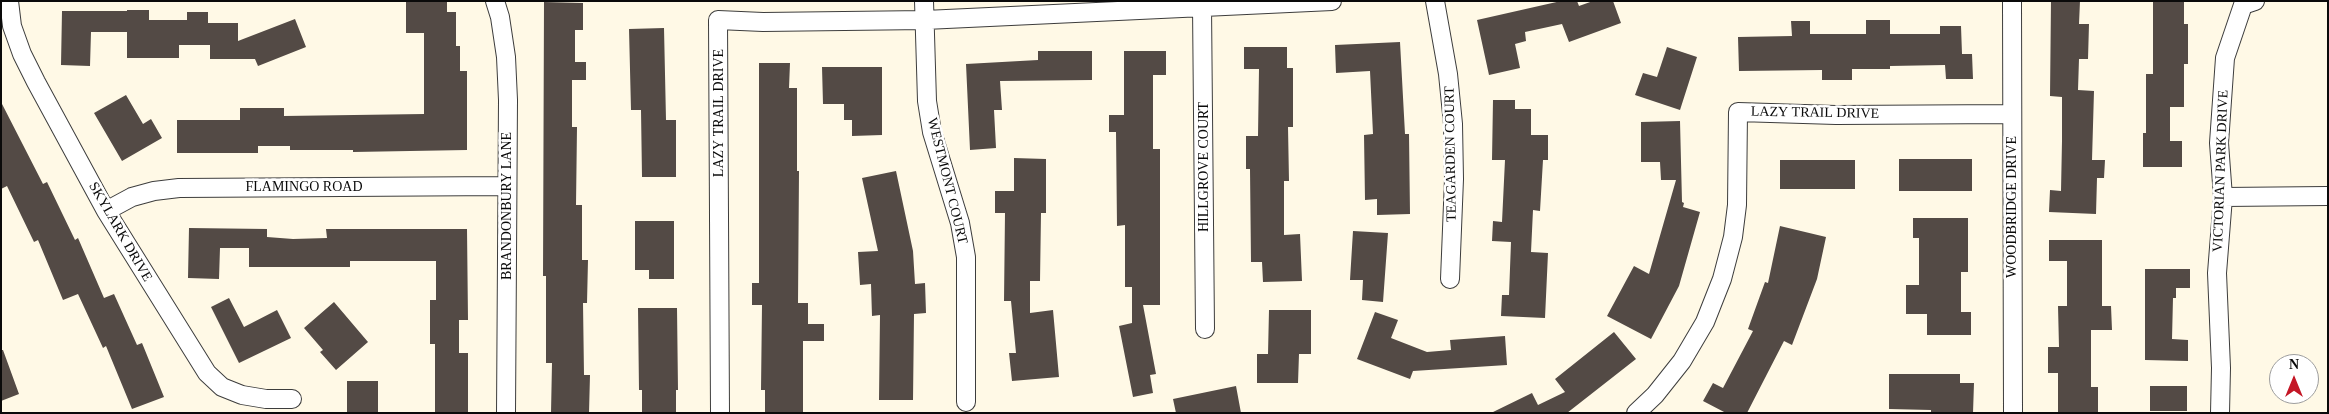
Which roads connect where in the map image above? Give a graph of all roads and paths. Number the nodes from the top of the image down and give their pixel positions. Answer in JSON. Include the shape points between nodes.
{"nodes":[{"id":1,"x":9,"y":1,"type":"edge"},
{"id":2,"x":495,"y":1,"type":"edge"},
{"id":3,"x":924,"y":1,"type":"edge"},
{"id":4,"x":1332,"y":1,"type":"edge"},
{"id":5,"x":1435,"y":1,"type":"edge"},
{"id":6,"x":2012,"y":1,"type":"edge"},
{"id":7,"x":2255,"y":1,"type":"edge"},
{"id":8,"x":1202,"y":6,"type":"junction"},
{"id":9,"x":925,"y":20,"type":"junction"},
{"id":10,"x":2011,"y":114,"type":"junction"},
{"id":11,"x":506,"y":186,"type":"junction"},
{"id":12,"x":2328,"y":196,"type":"edge"},
{"id":13,"x":2223,"y":197,"type":"junction"},
{"id":14,"x":106,"y":211,"type":"junction"},
{"id":15,"x":1450,"y":279,"type":"dead end"},
{"id":16,"x":1205,"y":329,"type":"dead end"},
{"id":17,"x":292,"y":399,"type":"dead end"},
{"id":18,"x":966,"y":402,"type":"dead end"},
{"id":19,"x":506,"y":413,"type":"edge"},
{"id":20,"x":720,"y":413,"type":"edge"},
{"id":21,"x":1636,"y":413,"type":"edge"},
{"id":22,"x":2013,"y":413,"type":"edge"},
{"id":23,"x":2220,"y":413,"type":"edge"}],
"edges":[{"from":1,"to":14,"type":"street","name":"SKYLARK DRIVE","via":[[12,26],[22,54]]},
{"from":2,"to":11,"type":"street","name":"BRANDONBURY LANE","via":[[506,57]]},
{"from":3,"to":9,"type":"street","name":"WESTMONT COURT"},
{"from":4,"to":8,"type":"street"},
{"from":5,"to":15,"type":"street","name":"TEAGARDEN COURT","via":[[1453,124]]},
{"from":6,"to":10,"type":"street","name":"WOODBRIDGE DRIVE"},
{"from":7,"to":13,"type":"street","name":"VICTORIAN PARK DRIVE","via":[[2243,6],[2225,58],[2219,143]]},
{"from":8,"to":9,"type":"street"},
{"from":8,"to":16,"type":"street","name":"HILLGROVE COURT"},
{"from":9,"to":18,"type":"street","name":"WESTMONT COURT","via":[[927,101],[932,132],[960,223],[966,257]]},
{"from":9,"to":20,"type":"street","name":"LAZY TRAIL DRIVE","via":[[718,20]]},
{"from":10,"to":21,"type":"street","name":"LAZY TRAIL DRIVE","via":[[1738,112],[1734,237],[1722,279],[1705,322],[1682,361]]},
{"from":10,"to":22,"type":"street","name":"WOODBRIDGE DRIVE"},
{"from":11,"to":14,"type":"street","name":"FLAMINGO ROAD","via":[[179,188],[132,197]]},
{"from":11,"to":19,"type":"street","name":"BRANDONBURY LANE"},
{"from":12,"to":13,"type":"street"},
{"from":13,"to":23,"type":"street","name":"VICTORIAN PARK DRIVE","via":[[2217,273]]},
{"from":14,"to":17,"type":"street","name":"SKYLARK DRIVE","via":[[207,373],[222,387],[242,396]]}]}
